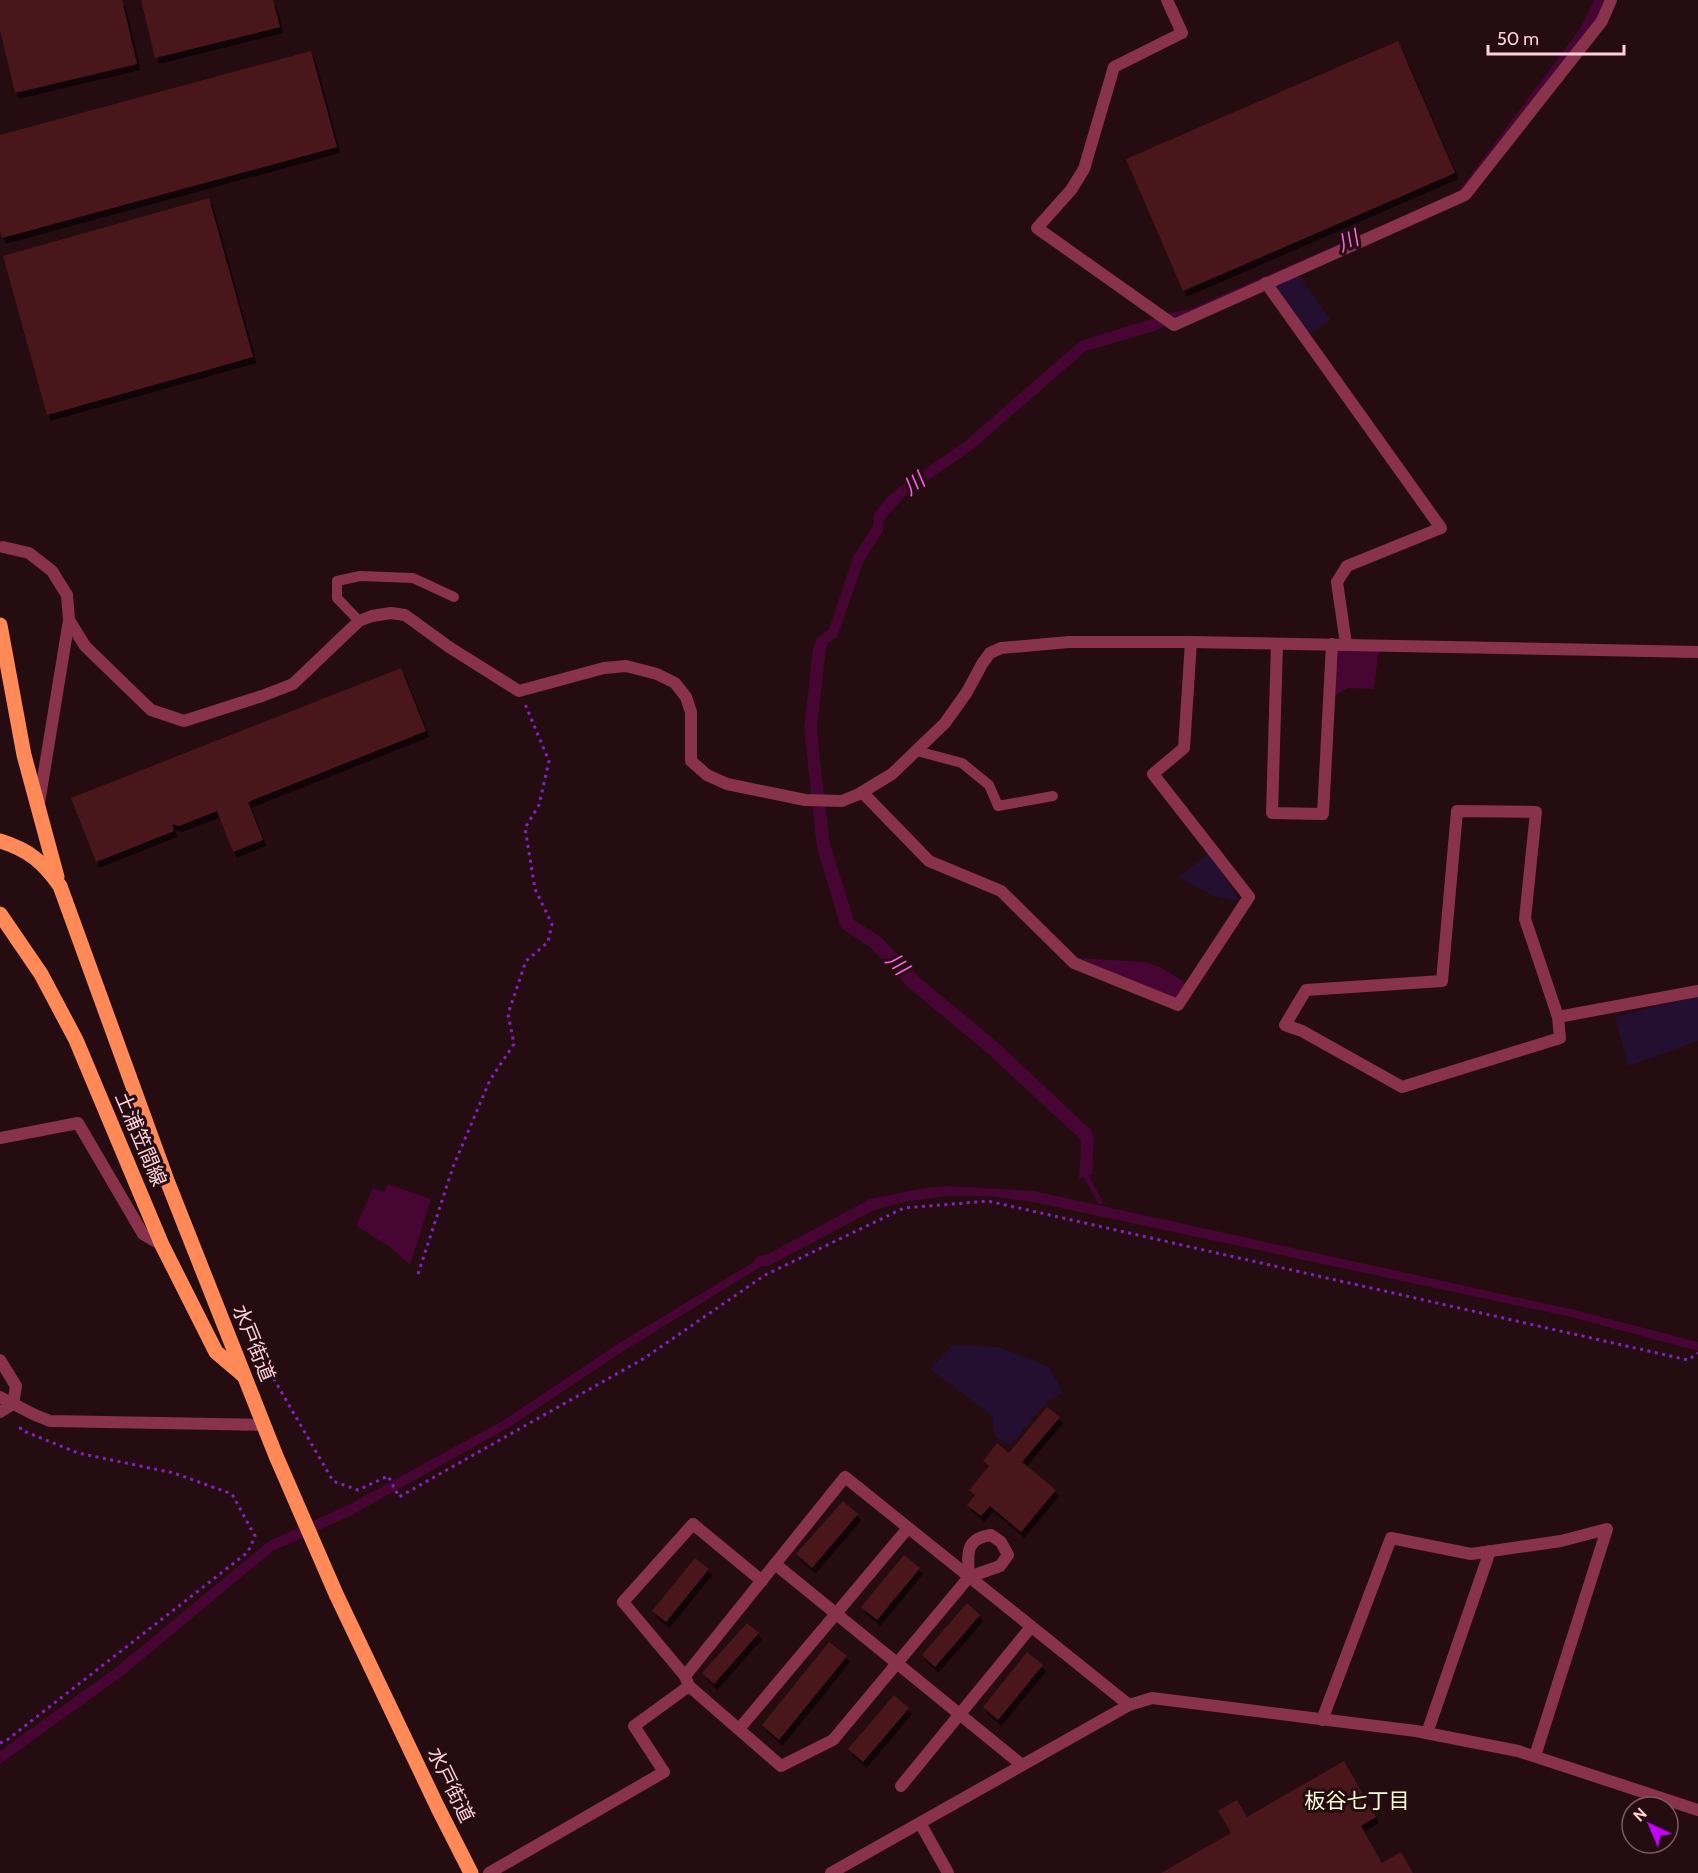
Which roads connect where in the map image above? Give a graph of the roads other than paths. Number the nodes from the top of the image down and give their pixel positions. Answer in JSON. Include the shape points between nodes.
{"nodes":[{"id":1,"x":1611,"y":0,"type":"edge"},
{"id":2,"x":1170,"y":5,"type":"edge"},
{"id":3,"x":1266,"y":283,"type":"junction"},
{"id":4,"x":3,"y":547,"type":"dead end"},
{"id":5,"x":454,"y":597,"type":"dead end"},
{"id":6,"x":69,"y":620,"type":"junction"},
{"id":7,"x":359,"y":621,"type":"junction"},
{"id":8,"x":0,"y":626,"type":"edge"},
{"id":9,"x":1191,"y":642,"type":"junction"},
{"id":10,"x":1332,"y":644,"type":"junction"},
{"id":11,"x":1346,"y":644,"type":"junction"},
{"id":12,"x":1277,"y":645,"type":"junction"},
{"id":13,"x":1698,"y":652,"type":"edge"},
{"id":14,"x":917,"y":751,"type":"junction"},
{"id":15,"x":862,"y":792,"type":"junction"},
{"id":16,"x":1053,"y":796,"type":"dead end"},
{"id":17,"x":38,"y":808,"type":"junction"},
{"id":18,"x":0,"y":841,"type":"edge"},
{"id":19,"x":60,"y":886,"type":"junction"},
{"id":20,"x":4,"y":919,"type":"edge"},
{"id":21,"x":1698,"y":991,"type":"edge"},
{"id":22,"x":1558,"y":1017,"type":"junction"},
{"id":23,"x":0,"y":1138,"type":"edge"},
{"id":24,"x":162,"y":1245,"type":"junction"},
{"id":25,"x":0,"y":1360,"type":"edge"},
{"id":26,"x":246,"y":1377,"type":"junction"},
{"id":27,"x":0,"y":1397,"type":"edge"},
{"id":28,"x":13,"y":1404,"type":"junction"},
{"id":29,"x":0,"y":1412,"type":"edge"},
{"id":30,"x":264,"y":1425,"type":"junction"},
{"id":31,"x":908,"y":1528,"type":"junction"},
{"id":32,"x":1490,"y":1551,"type":"junction"},
{"id":33,"x":775,"y":1564,"type":"junction"},
{"id":34,"x":969,"y":1577,"type":"junction"},
{"id":35,"x":762,"y":1581,"type":"junction"},
{"id":36,"x":836,"y":1614,"type":"junction"},
{"id":37,"x":1031,"y":1627,"type":"junction"},
{"id":38,"x":896,"y":1664,"type":"junction"},
{"id":39,"x":687,"y":1681,"type":"junction"},
{"id":40,"x":1129,"y":1704,"type":"junction"},
{"id":41,"x":959,"y":1715,"type":"junction"},
{"id":42,"x":1322,"y":1720,"type":"junction"},
{"id":43,"x":739,"y":1729,"type":"junction"},
{"id":44,"x":1427,"y":1733,"type":"junction"},
{"id":45,"x":1535,"y":1756,"type":"junction"},
{"id":46,"x":1022,"y":1765,"type":"junction"},
{"id":47,"x":901,"y":1786,"type":"dead end"},
{"id":48,"x":1698,"y":1810,"type":"edge"},
{"id":49,"x":920,"y":1823,"type":"junction"},
{"id":50,"x":471,"y":1873,"type":"edge"},
{"id":51,"x":489,"y":1873,"type":"edge"},
{"id":52,"x":831,"y":1873,"type":"edge"},
{"id":53,"x":948,"y":1873,"type":"edge"}],
"edges":[{"from":1,"to":3,"type":"street","via":[[1602,21],[1465,195]]},
{"from":2,"to":3,"type":"street","via":[[1182,33],[1114,67],[1084,169],[1037,228],[1174,325]]},
{"from":3,"to":11,"type":"street","via":[[1441,528],[1347,566],[1337,582]]},
{"from":4,"to":6,"type":"street","via":[[29,553],[52,571],[68,595]]},
{"from":5,"to":7,"type":"lane","via":[[413,578],[360,576],[337,581],[337,598]]},
{"from":6,"to":7,"type":"street","via":[[85,646],[151,710],[184,721],[293,684]]},
{"from":6,"to":17,"type":"street"},
{"from":7,"to":15,"type":"street","via":[[391,613],[405,615],[519,691],[604,668],[626,666],[657,674],[675,683],[686,697],[691,712],[691,761],[707,775],[727,784],[805,800],[842,801]]},
{"from":8,"to":17,"type":"main road"},
{"from":9,"to":12,"type":"street"},
{"from":9,"to":14,"type":"street","via":[[1069,642],[1001,648],[990,653],[945,723]]},
{"from":9,"to":15,"type":"street","via":[[1184,748],[1153,774],[1249,897],[1178,1005],[1074,963],[1001,891],[928,861]]},
{"from":10,"to":11,"type":"street"},
{"from":10,"to":12,"type":"street"},
{"from":10,"to":12,"type":"street","via":[[1323,814],[1272,813]]},
{"from":11,"to":13,"type":"street"},
{"from":14,"to":15,"type":"street","via":[[892,774]]},
{"from":14,"to":16,"type":"lane","via":[[962,763],[989,784],[998,806]]},
{"from":17,"to":19,"type":"main road"},
{"from":18,"to":19,"type":"main road","name":"水戸街道","via":[[33,856]]},
{"from":19,"to":26,"type":"main road","name":"水戸街道","via":[[168,1183]]},
{"from":20,"to":24,"type":"main road","name":"土浦笠間線","via":[[41,974],[76,1040]]},
{"from":21,"to":22,"type":"street"},
{"from":22,"to":22,"type":"street","via":[[1560,1038],[1402,1087],[1302,1030],[1285,1025],[1306,990],[1442,981],[1457,811],[1536,812],[1525,919]]},
{"from":23,"to":24,"type":"street","via":[[78,1123],[143,1234]]},
{"from":24,"to":26,"type":"main road","name":"土浦笠間線","via":[[216,1352]]},
{"from":25,"to":28,"type":"street","via":[[16,1386]]},
{"from":26,"to":30,"type":"main road","name":"水戸街道"},
{"from":27,"to":28,"type":"street"},
{"from":28,"to":29,"type":"street"},
{"from":28,"to":30,"type":"street","via":[[51,1421]]},
{"from":30,"to":50,"type":"main road","name":"水戸街道","via":[[336,1594]]},
{"from":31,"to":33,"type":"street","via":[[845,1478]]},
{"from":31,"to":34,"type":"street"},
{"from":31,"to":36,"type":"street"},
{"from":32,"to":42,"type":"street","via":[[1471,1554],[1391,1538]]},
{"from":32,"to":44,"type":"street"},
{"from":32,"to":45,"type":"street","via":[[1561,1541],[1607,1529]]},
{"from":33,"to":35,"type":"street"},
{"from":33,"to":36,"type":"street"},
{"from":34,"to":37,"type":"street"},
{"from":34,"to":38,"type":"street"},
{"from":35,"to":39,"type":"street"},
{"from":35,"to":39,"type":"street","via":[[693,1524],[623,1602]]},
{"from":36,"to":38,"type":"street"},
{"from":36,"to":43,"type":"street"},
{"from":37,"to":40,"type":"street"},
{"from":37,"to":41,"type":"street"},
{"from":38,"to":41,"type":"street"},
{"from":38,"to":43,"type":"street","via":[[833,1740],[781,1766]]},
{"from":39,"to":43,"type":"street"},
{"from":39,"to":51,"type":"street","via":[[633,1726],[664,1772]]},
{"from":40,"to":42,"type":"street","via":[[1152,1698]]},
{"from":40,"to":46,"type":"street"},
{"from":41,"to":46,"type":"street"},
{"from":41,"to":47,"type":"street"},
{"from":42,"to":44,"type":"street"},
{"from":44,"to":45,"type":"street"},
{"from":45,"to":48,"type":"street"},
{"from":46,"to":49,"type":"street"},
{"from":49,"to":52,"type":"street"},
{"from":49,"to":53,"type":"street"}]}
